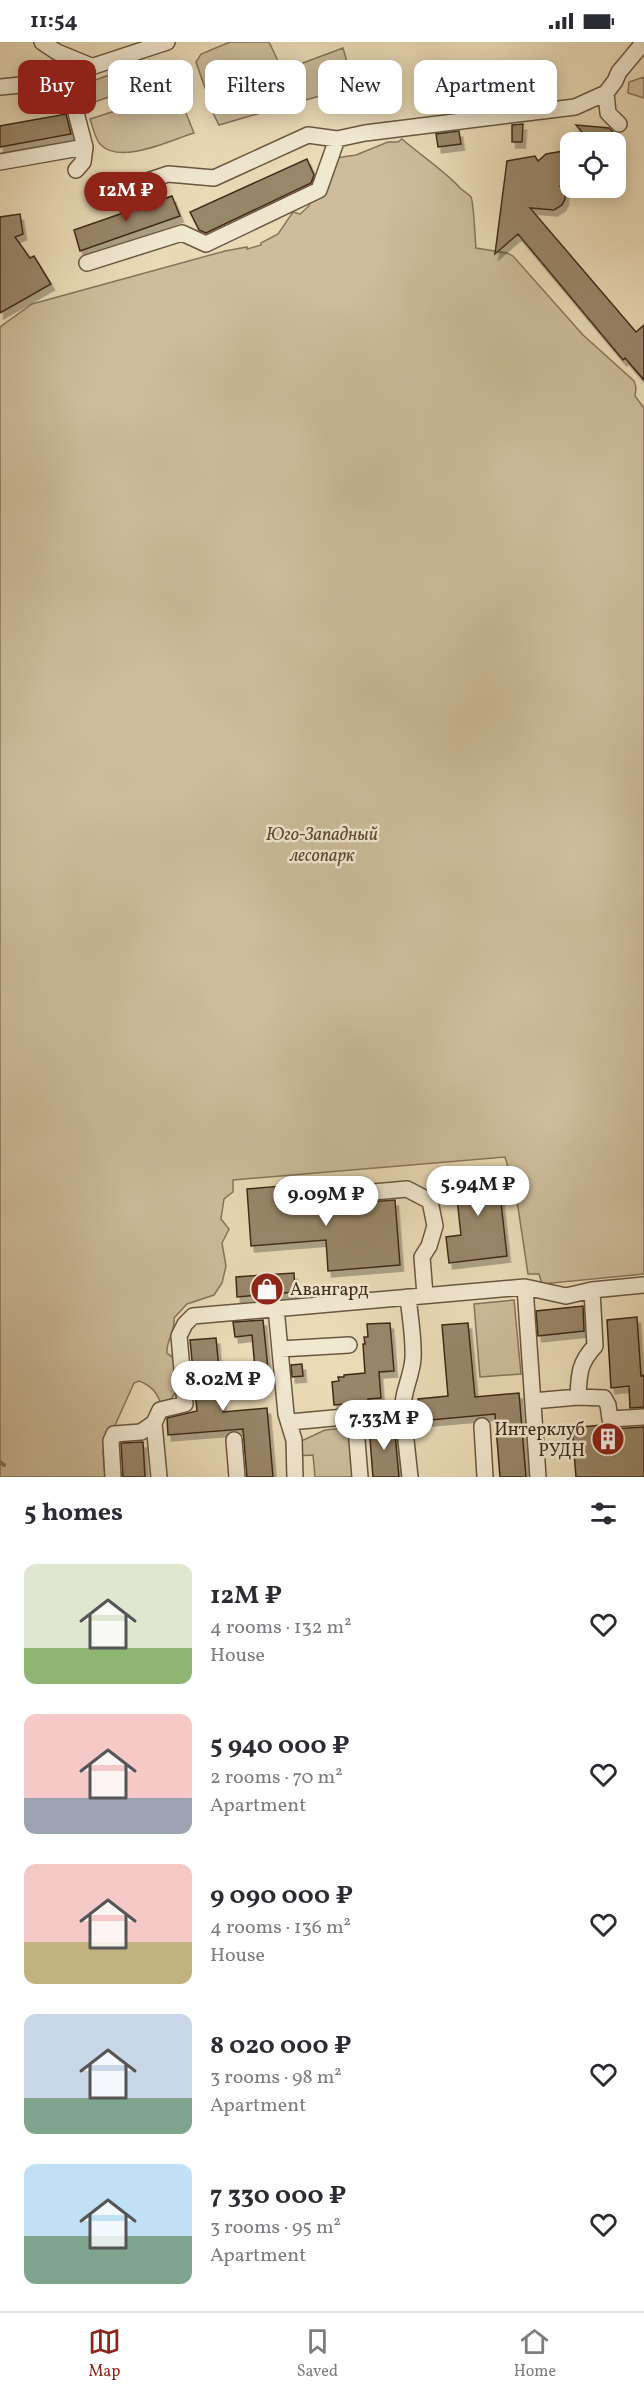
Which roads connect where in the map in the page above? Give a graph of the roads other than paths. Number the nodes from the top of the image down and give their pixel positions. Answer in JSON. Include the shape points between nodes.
{"nodes":[{"id":1,"x":42,"y":42,"type":"edge"},
{"id":2,"x":167,"y":42,"type":"edge"},
{"id":3,"x":644,"y":42,"type":"edge"},
{"id":4,"x":76,"y":60,"type":"edge"},
{"id":5,"x":96,"y":64,"type":"edge"},
{"id":6,"x":18,"y":85,"type":"edge"},
{"id":7,"x":0,"y":87,"type":"edge"},
{"id":8,"x":606,"y":93,"type":"junction"},
{"id":9,"x":76,"y":114,"type":"edge"},
{"id":10,"x":619,"y":124,"type":"dead end"},
{"id":11,"x":337,"y":139,"type":"junction"},
{"id":12,"x":85,"y":147,"type":"junction"},
{"id":13,"x":0,"y":162,"type":"edge"},
{"id":14,"x":76,"y":170,"type":"dead end"},
{"id":15,"x":108,"y":195,"type":"dead end"},
{"id":16,"x":87,"y":263,"type":"dead end"},
{"id":17,"x":317,"y":1197,"type":"dead end"},
{"id":18,"x":644,"y":1285,"type":"edge"},
{"id":19,"x":525,"y":1287,"type":"junction"},
{"id":20,"x":592,"y":1290,"type":"junction"},
{"id":21,"x":425,"y":1295,"type":"junction"},
{"id":22,"x":408,"y":1297,"type":"junction"},
{"id":23,"x":276,"y":1308,"type":"junction"},
{"id":24,"x":349,"y":1345,"type":"dead end"},
{"id":25,"x":280,"y":1349,"type":"junction"},
{"id":26,"x":578,"y":1397,"type":"junction"},
{"id":27,"x":533,"y":1401,"type":"junction"},
{"id":28,"x":403,"y":1413,"type":"junction"},
{"id":29,"x":355,"y":1416,"type":"junction"},
{"id":30,"x":644,"y":1417,"type":"edge"},
{"id":31,"x":290,"y":1422,"type":"junction"},
{"id":32,"x":154,"y":1423,"type":"junction"},
{"id":33,"x":482,"y":1426,"type":"dead end"},
{"id":34,"x":234,"y":1440,"type":"dead end"},
{"id":35,"x":113,"y":1477,"type":"edge"},
{"id":36,"x":159,"y":1477,"type":"edge"},
{"id":37,"x":237,"y":1477,"type":"edge"},
{"id":38,"x":295,"y":1477,"type":"edge"},
{"id":39,"x":360,"y":1477,"type":"edge"},
{"id":40,"x":410,"y":1477,"type":"edge"},
{"id":41,"x":485,"y":1477,"type":"edge"},
{"id":42,"x":538,"y":1477,"type":"edge"}],
"edges":[{"from":1,"to":4,"type":"lane"},
{"from":2,"to":5,"type":"lane"},
{"from":3,"to":8,"type":"lane"},
{"from":6,"to":7,"type":"lane"},
{"from":8,"to":10,"type":"lane","via":[[609,113]]},
{"from":8,"to":11,"type":"lane","via":[[575,107]]},
{"from":9,"to":12,"type":"lane"},
{"from":11,"to":15,"type":"lane","via":[[308,135],[214,178],[168,174]]},
{"from":11,"to":16,"type":"lane","via":[[319,190],[206,244],[182,233]]},
{"from":12,"to":13,"type":"lane"},
{"from":12,"to":14,"type":"lane"},
{"from":17,"to":21,"type":"lane","via":[[407,1189],[430,1201],[435,1226],[422,1257]]},
{"from":18,"to":20,"type":"lane"},
{"from":19,"to":20,"type":"lane","via":[[566,1296]]},
{"from":19,"to":21,"type":"lane"},
{"from":19,"to":27,"type":"lane"},
{"from":20,"to":26,"type":"lane","via":[[595,1346],[585,1357],[579,1375]]},
{"from":21,"to":22,"type":"lane"},
{"from":22,"to":23,"type":"lane"},
{"from":22,"to":28,"type":"lane","via":[[413,1357],[409,1385],[402,1400]]},
{"from":23,"to":25,"type":"lane"},
{"from":23,"to":32,"type":"lane","via":[[193,1316],[179,1336],[184,1404],[160,1410]]},
{"from":24,"to":25,"type":"lane"},
{"from":25,"to":31,"type":"lane"},
{"from":26,"to":27,"type":"lane"},
{"from":26,"to":30,"type":"lane","via":[[604,1398],[610,1419]]},
{"from":27,"to":42,"type":"lane"},
{"from":28,"to":29,"type":"lane"},
{"from":28,"to":40,"type":"lane"},
{"from":29,"to":31,"type":"lane"},
{"from":29,"to":39,"type":"lane"},
{"from":31,"to":38,"type":"lane"},
{"from":32,"to":35,"type":"lane","via":[[141,1432],[114,1434]]},
{"from":32,"to":36,"type":"lane"},
{"from":33,"to":41,"type":"lane"},
{"from":34,"to":37,"type":"lane"}]}
